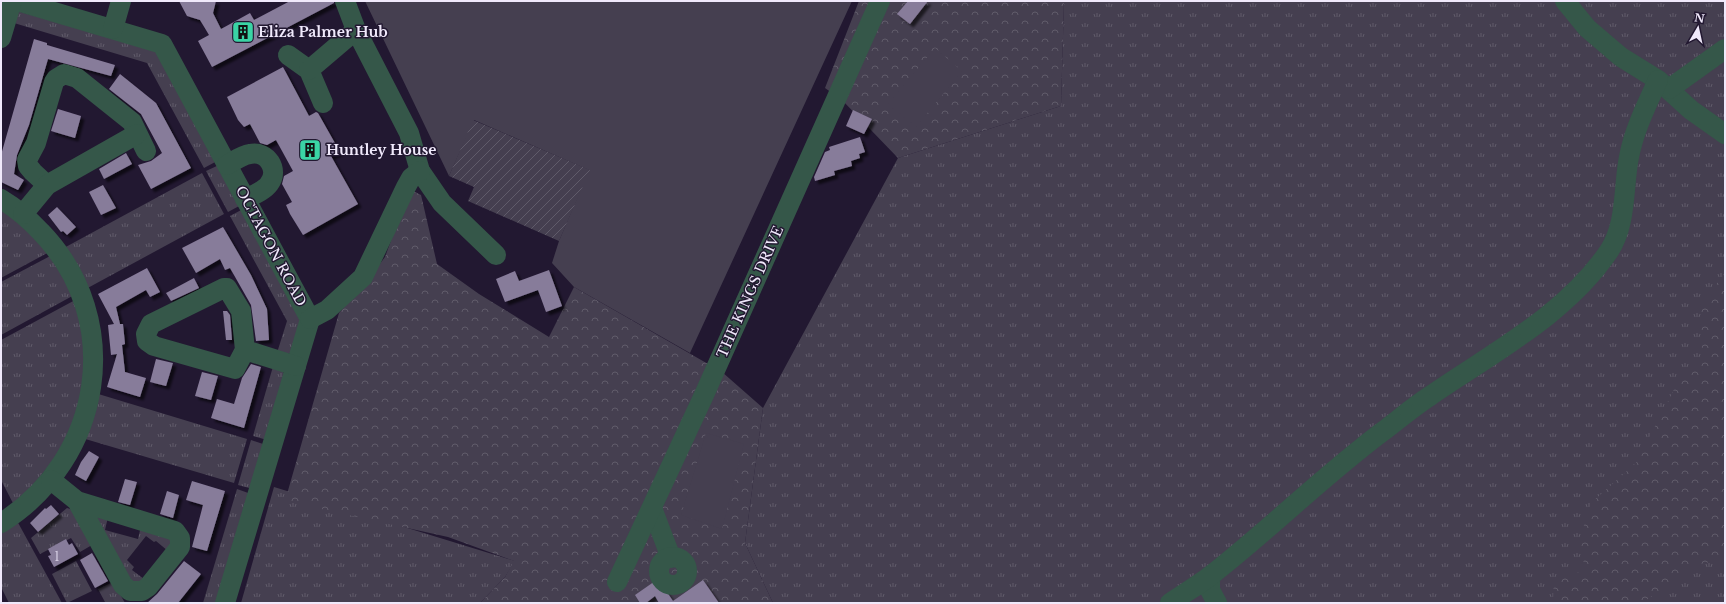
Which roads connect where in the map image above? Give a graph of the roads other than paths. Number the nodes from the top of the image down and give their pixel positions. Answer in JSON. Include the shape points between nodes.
{"nodes":[{"id":1,"x":12,"y":1,"type":"edge"},
{"id":2,"x":17,"y":1,"type":"edge"},
{"id":3,"x":121,"y":1,"type":"edge"},
{"id":4,"x":345,"y":1,"type":"edge"},
{"id":5,"x":880,"y":1,"type":"edge"},
{"id":6,"x":1565,"y":1,"type":"edge"},
{"id":7,"x":113,"y":29,"type":"junction"},
{"id":8,"x":356,"y":30,"type":"junction"},
{"id":9,"x":1,"y":38,"type":"edge"},
{"id":10,"x":1725,"y":49,"type":"edge"},
{"id":11,"x":288,"y":55,"type":"dead end"},
{"id":12,"x":309,"y":70,"type":"junction"},
{"id":13,"x":1663,"y":84,"type":"junction"},
{"id":14,"x":323,"y":103,"type":"dead end"},
{"id":15,"x":1725,"y":134,"type":"edge"},
{"id":16,"x":227,"y":165,"type":"junction"},
{"id":17,"x":420,"y":171,"type":"junction"},
{"id":18,"x":47,"y":185,"type":"junction"},
{"id":19,"x":1,"y":199,"type":"edge"},
{"id":20,"x":245,"y":199,"type":"junction"},
{"id":21,"x":23,"y":214,"type":"junction"},
{"id":22,"x":496,"y":255,"type":"dead end"},
{"id":23,"x":310,"y":319,"type":"junction"},
{"id":24,"x":244,"y":350,"type":"junction"},
{"id":25,"x":296,"y":366,"type":"junction"},
{"id":26,"x":51,"y":480,"type":"junction"},
{"id":27,"x":77,"y":501,"type":"junction"},
{"id":28,"x":652,"y":508,"type":"junction"},
{"id":29,"x":1,"y":523,"type":"edge"},
{"id":30,"x":671,"y":558,"type":"dead end"},
{"id":31,"x":1210,"y":576,"type":"junction"},
{"id":32,"x":617,"y":582,"type":"dead end"},
{"id":33,"x":225,"y":603,"type":"edge"},
{"id":34,"x":1170,"y":603,"type":"edge"},
{"id":35,"x":1217,"y":603,"type":"edge"}],
"edges":[{"from":1,"to":9,"type":"street"},
{"from":2,"to":7,"type":"street","name":"OCTAGON ROAD"},
{"from":3,"to":7,"type":"street"},
{"from":4,"to":8,"type":"street"},
{"from":5,"to":28,"type":"street","name":"THE KINGS DRIVE"},
{"from":6,"to":13,"type":"street","via":[[1587,28],[1621,57]]},
{"from":7,"to":16,"type":"street","name":"OCTAGON ROAD","via":[[162,44]]},
{"from":8,"to":12,"type":"street"},
{"from":8,"to":17,"type":"street","via":[[409,133]]},
{"from":10,"to":13,"type":"street"},
{"from":11,"to":12,"type":"street"},
{"from":12,"to":14,"type":"street"},
{"from":13,"to":15,"type":"street","via":[[1691,110]]},
{"from":13,"to":31,"type":"street","via":[[1640,121],[1629,156],[1619,228],[1610,250],[1592,273],[1571,295],[1532,326],[1429,397],[1337,468]]},
{"from":16,"to":20,"type":"street","name":"OCTAGON ROAD"},
{"from":16,"to":20,"type":"street","via":[[256,153],[270,162],[273,174],[269,185]]},
{"from":17,"to":22,"type":"street","via":[[442,203]]},
{"from":17,"to":23,"type":"street","via":[[406,186],[363,277],[327,310]]},
{"from":18,"to":18,"type":"street","via":[[141,143],[132,122],[69,74],[60,76],[54,82],[36,143],[27,160],[28,166]]},
{"from":18,"to":21,"type":"street"},
{"from":19,"to":21,"type":"street"},
{"from":20,"to":23,"type":"street","name":"OCTAGON ROAD"},
{"from":21,"to":26,"type":"street","via":[[57,250],[68,267],[81,294],[92,340],[92,380],[86,413],[73,445]]},
{"from":23,"to":25,"type":"street","name":"OCTAGON ROAD"},
{"from":24,"to":24,"type":"street","via":[[241,311],[227,288],[151,324],[146,334],[147,341],[154,346],[235,368]]},
{"from":24,"to":25,"type":"street"},
{"from":25,"to":33,"type":"street","name":"OCTAGON ROAD"},
{"from":26,"to":27,"type":"street"},
{"from":26,"to":29,"type":"street","via":[[28,503]]},
{"from":27,"to":27,"type":"street","via":[[172,529],[180,538],[180,547],[148,587],[142,591],[130,591],[123,585]]},
{"from":28,"to":30,"type":"street"},
{"from":28,"to":32,"type":"street","name":"THE KINGS DRIVE"},
{"from":31,"to":34,"type":"street"},
{"from":31,"to":35,"type":"street","via":[[1210,590]]}]}
